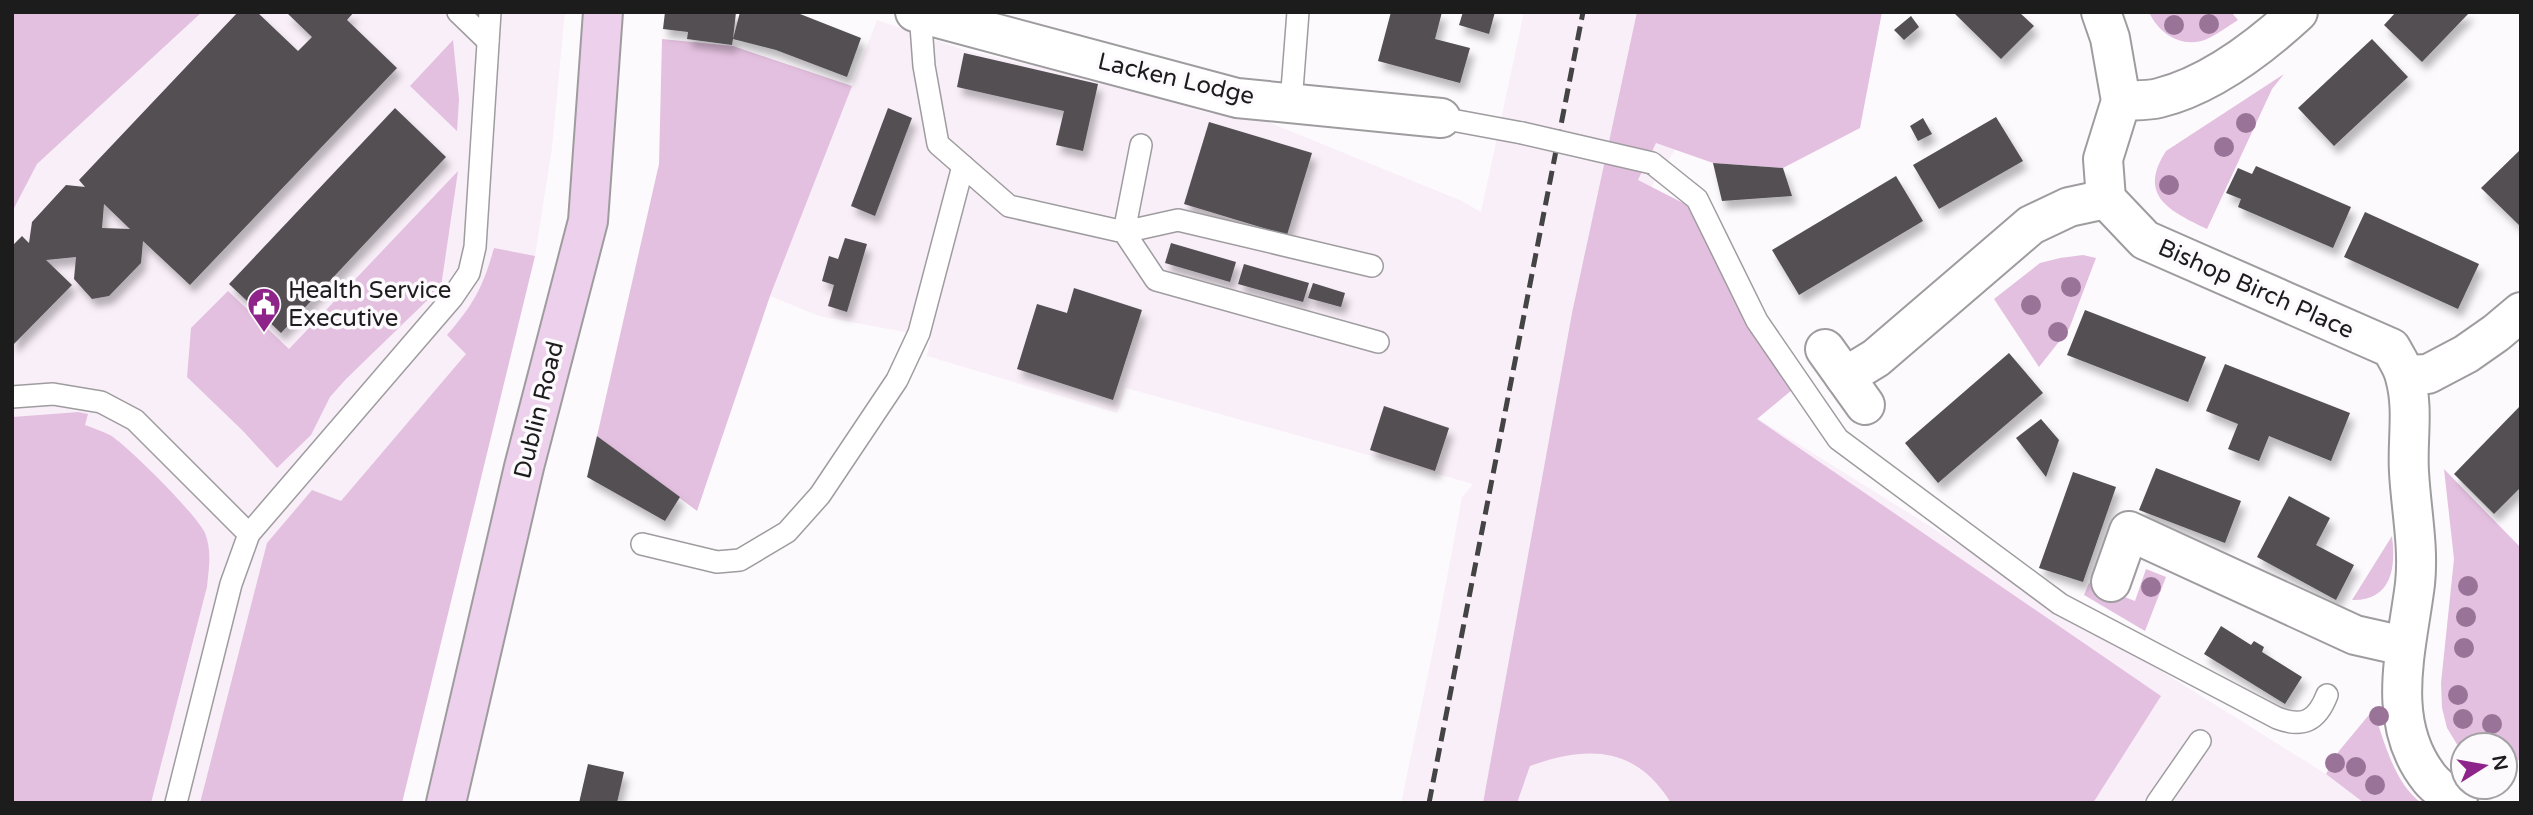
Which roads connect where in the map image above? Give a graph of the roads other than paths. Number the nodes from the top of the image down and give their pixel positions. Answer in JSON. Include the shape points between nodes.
{"nodes":[{"id":1,"x":458,"y":12,"type":"edge"},
{"id":2,"x":490,"y":12,"type":"edge"},
{"id":3,"x":603,"y":12,"type":"edge"},
{"id":4,"x":1298,"y":12,"type":"edge"},
{"id":5,"x":2101,"y":12,"type":"edge"},
{"id":6,"x":2298,"y":12,"type":"edge"},
{"id":7,"x":918,"y":13,"type":"edge"},
{"id":8,"x":488,"y":41,"type":"junction"},
{"id":9,"x":2121,"y":100,"type":"junction"},
{"id":10,"x":1291,"y":103,"type":"junction"},
{"id":11,"x":1441,"y":118,"type":"joint"},
{"id":12,"x":1141,"y":145,"type":"dead end"},
{"id":13,"x":964,"y":166,"type":"junction"},
{"id":14,"x":2106,"y":198,"type":"junction"},
{"id":15,"x":1124,"y":232,"type":"junction"},
{"id":16,"x":1372,"y":266,"type":"dead end"},
{"id":17,"x":2521,"y":312,"type":"edge"},
{"id":18,"x":1378,"y":342,"type":"dead end"},
{"id":19,"x":2405,"y":375,"type":"junction"},
{"id":20,"x":1845,"y":377,"type":"dead end"},
{"id":21,"x":12,"y":397,"type":"edge"},
{"id":22,"x":249,"y":534,"type":"junction"},
{"id":23,"x":642,"y":544,"type":"dead end"},
{"id":24,"x":2111,"y":582,"type":"dead end"},
{"id":25,"x":2404,"y":646,"type":"junction"},
{"id":26,"x":2327,"y":695,"type":"dead end"},
{"id":27,"x":2200,"y":741,"type":"dead end"},
{"id":28,"x":176,"y":803,"type":"edge"},
{"id":29,"x":446,"y":803,"type":"edge"},
{"id":30,"x":2157,"y":803,"type":"edge"},
{"id":31,"x":2458,"y":803,"type":"edge"}],
"edges":[{"from":1,"to":8,"type":"lane"},
{"from":2,"to":8,"type":"lane"},
{"from":3,"to":29,"type":"main road","name":"Dublin Road","via":[[587,221]]},
{"from":4,"to":10,"type":"lane"},
{"from":5,"to":9,"type":"street"},
{"from":6,"to":9,"type":"street","via":[[2206,80],[2158,98]]},
{"from":7,"to":10,"type":"street","name":"Lacken Lodge","via":[[1237,98]]},
{"from":7,"to":13,"type":"lane","via":[[938,144]]},
{"from":8,"to":22,"type":"lane","via":[[475,247],[469,273]]},
{"from":9,"to":14,"type":"street","via":[[2103,159]]},
{"from":10,"to":11,"type":"street","name":"Lacken Lodge"},
{"from":11,"to":26,"type":"lane","bridge":true,"via":[[1652,163],[1697,199],[1757,321],[1838,439],[2060,604],[2277,718],[2292,724],[2307,721],[2321,710]]},
{"from":12,"to":15,"type":"lane"},
{"from":13,"to":15,"type":"lane","via":[[1009,206]]},
{"from":13,"to":23,"type":"lane","via":[[919,333],[897,380],[820,495],[787,532],[740,559],[717,562]]},
{"from":14,"to":19,"type":"street","name":"Bishop Birch Place","via":[[2145,240],[2391,348]]},
{"from":14,"to":20,"type":"street","via":[[2069,207],[2031,225],[1876,359]]},
{"from":15,"to":16,"type":"lane","via":[[1178,220]]},
{"from":15,"to":18,"type":"lane","via":[[1156,280]]},
{"from":17,"to":19,"type":"street","via":[[2466,354],[2428,374]]},
{"from":19,"to":25,"type":"street","name":"Bishop Birch Place","via":[[2411,413],[2415,582]]},
{"from":21,"to":22,"type":"lane","via":[[53,394],[101,402],[135,421]]},
{"from":22,"to":28,"type":"lane"},
{"from":24,"to":25,"type":"street","via":[[2129,531],[2355,635]]},
{"from":25,"to":31,"type":"street","name":"Bishop Birch Place","via":[[2402,716],[2411,750],[2431,780]]},
{"from":27,"to":30,"type":"lane"}]}
